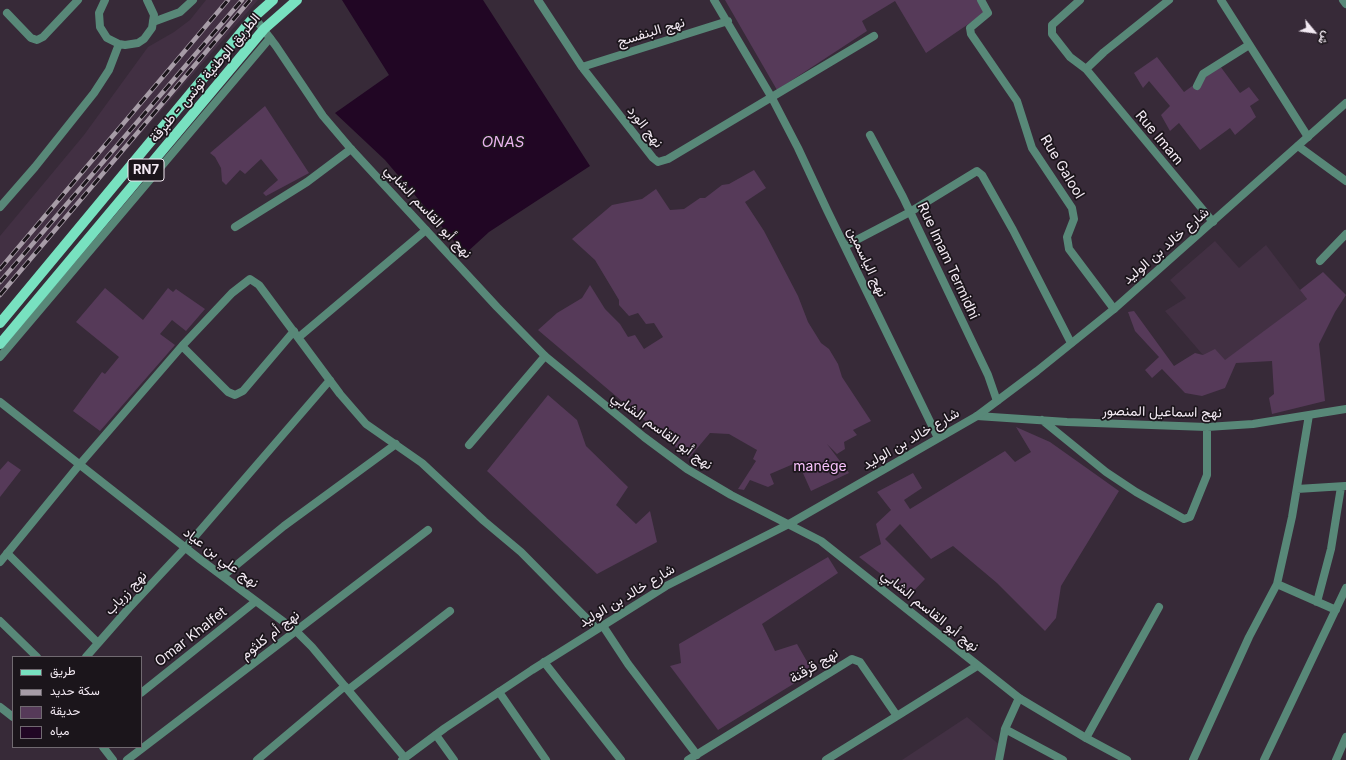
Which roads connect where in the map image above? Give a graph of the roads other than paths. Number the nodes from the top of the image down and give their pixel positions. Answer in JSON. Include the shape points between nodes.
{"nodes":[{"id":1,"x":78,"y":0,"type":"edge"},
{"id":2,"x":105,"y":0,"type":"edge"},
{"id":3,"x":193,"y":0,"type":"edge"},
{"id":4,"x":273,"y":0,"type":"edge"},
{"id":5,"x":297,"y":0,"type":"edge"},
{"id":6,"x":538,"y":0,"type":"edge"},
{"id":7,"x":714,"y":0,"type":"edge"},
{"id":8,"x":981,"y":0,"type":"edge"},
{"id":9,"x":1080,"y":0,"type":"edge"},
{"id":10,"x":1169,"y":0,"type":"edge"},
{"id":11,"x":1221,"y":0,"type":"edge"},
{"id":12,"x":1343,"y":0,"type":"edge"},
{"id":13,"x":150,"y":3,"type":"edge"},
{"id":14,"x":1346,"y":4,"type":"edge"},
{"id":15,"x":7,"y":13,"type":"dead end"},
{"id":16,"x":254,"y":17,"type":"junction"},
{"id":17,"x":728,"y":21,"type":"junction"},
{"id":18,"x":153,"y":22,"type":"junction"},
{"id":19,"x":264,"y":29,"type":"junction"},
{"id":20,"x":874,"y":36,"type":"dead end"},
{"id":21,"x":270,"y":38,"type":"junction"},
{"id":22,"x":118,"y":44,"type":"junction"},
{"id":23,"x":1249,"y":45,"type":"junction"},
{"id":24,"x":582,"y":67,"type":"junction"},
{"id":25,"x":1086,"y":69,"type":"junction"},
{"id":26,"x":1197,"y":86,"type":"dead end"},
{"id":27,"x":772,"y":98,"type":"junction"},
{"id":28,"x":1346,"y":103,"type":"edge"},
{"id":29,"x":870,"y":135,"type":"dead end"},
{"id":30,"x":1308,"y":137,"type":"junction"},
{"id":31,"x":1298,"y":146,"type":"junction"},
{"id":32,"x":351,"y":149,"type":"junction"},
{"id":33,"x":1346,"y":181,"type":"edge"},
{"id":34,"x":0,"y":207,"type":"edge"},
{"id":35,"x":910,"y":212,"type":"junction"},
{"id":36,"x":1213,"y":222,"type":"junction"},
{"id":37,"x":235,"y":227,"type":"dead end"},
{"id":38,"x":426,"y":230,"type":"junction"},
{"id":39,"x":1346,"y":234,"type":"edge"},
{"id":40,"x":845,"y":246,"type":"junction"},
{"id":41,"x":1320,"y":261,"type":"dead end"},
{"id":42,"x":1114,"y":309,"type":"junction"},
{"id":43,"x":0,"y":323,"type":"edge"},
{"id":44,"x":297,"y":334,"type":"junction"},
{"id":45,"x":0,"y":344,"type":"edge"},
{"id":46,"x":1071,"y":344,"type":"junction"},
{"id":47,"x":182,"y":346,"type":"junction"},
{"id":48,"x":545,"y":356,"type":"junction"},
{"id":49,"x":0,"y":357,"type":"edge"},
{"id":50,"x":330,"y":380,"type":"junction"},
{"id":51,"x":997,"y":401,"type":"junction"},
{"id":52,"x":0,"y":402,"type":"edge"},
{"id":53,"x":1346,"y":409,"type":"edge"},
{"id":54,"x":1310,"y":415,"type":"junction"},
{"id":55,"x":977,"y":416,"type":"junction"},
{"id":56,"x":1042,"y":420,"type":"junction"},
{"id":57,"x":1207,"y":427,"type":"junction"},
{"id":58,"x":938,"y":438,"type":"junction"},
{"id":59,"x":396,"y":444,"type":"junction"},
{"id":60,"x":469,"y":444,"type":"dead end"},
{"id":61,"x":80,"y":464,"type":"junction"},
{"id":62,"x":1343,"y":487,"type":"edge"},
{"id":63,"x":1296,"y":489,"type":"junction"},
{"id":64,"x":789,"y":524,"type":"junction"},
{"id":65,"x":428,"y":530,"type":"dead end"},
{"id":66,"x":185,"y":548,"type":"junction"},
{"id":67,"x":7,"y":553,"type":"junction"},
{"id":68,"x":0,"y":562,"type":"edge"},
{"id":69,"x":223,"y":576,"type":"junction"},
{"id":70,"x":1277,"y":584,"type":"junction"},
{"id":71,"x":1346,"y":588,"type":"edge"},
{"id":72,"x":256,"y":601,"type":"junction"},
{"id":73,"x":1318,"y":602,"type":"junction"},
{"id":74,"x":1159,"y":607,"type":"dead end"},
{"id":75,"x":1336,"y":610,"type":"junction"},
{"id":76,"x":450,"y":611,"type":"dead end"},
{"id":77,"x":0,"y":621,"type":"edge"},
{"id":78,"x":600,"y":628,"type":"junction"},
{"id":79,"x":296,"y":631,"type":"junction"},
{"id":80,"x":98,"y":643,"type":"junction"},
{"id":81,"x":36,"y":656,"type":"edge"},
{"id":82,"x":87,"y":656,"type":"edge"},
{"id":83,"x":544,"y":662,"type":"junction"},
{"id":84,"x":976,"y":666,"type":"junction"},
{"id":85,"x":346,"y":688,"type":"junction"},
{"id":86,"x":142,"y":692,"type":"edge"},
{"id":87,"x":500,"y":692,"type":"junction"},
{"id":88,"x":1019,"y":698,"type":"junction"},
{"id":89,"x":0,"y":706,"type":"edge"},
{"id":90,"x":12,"y":716,"type":"edge"},
{"id":91,"x":897,"y":716,"type":"junction"},
{"id":92,"x":1005,"y":729,"type":"junction"},
{"id":93,"x":436,"y":735,"type":"junction"},
{"id":94,"x":1346,"y":737,"type":"edge"},
{"id":95,"x":1086,"y":738,"type":"junction"},
{"id":96,"x":105,"y":748,"type":"edge"},
{"id":97,"x":697,"y":755,"type":"junction"},
{"id":98,"x":1115,"y":758,"type":"edge"},
{"id":99,"x":404,"y":759,"type":"edge"},
{"id":100,"x":113,"y":760,"type":"edge"},
{"id":101,"x":127,"y":760,"type":"edge"},
{"id":102,"x":257,"y":760,"type":"edge"},
{"id":103,"x":454,"y":760,"type":"edge"},
{"id":104,"x":546,"y":760,"type":"edge"},
{"id":105,"x":621,"y":760,"type":"edge"},
{"id":106,"x":688,"y":760,"type":"edge"},
{"id":107,"x":826,"y":760,"type":"edge"},
{"id":108,"x":999,"y":760,"type":"edge"},
{"id":109,"x":1063,"y":760,"type":"edge"},
{"id":110,"x":1127,"y":760,"type":"edge"},
{"id":111,"x":1193,"y":760,"type":"edge"},
{"id":112,"x":1264,"y":760,"type":"edge"},
{"id":113,"x":1336,"y":760,"type":"edge"}],
"edges":[{"from":1,"to":15,"type":"street","via":[[43,37],[37,40],[31,38]]},
{"from":2,"to":22,"type":"street","via":[[98,14],[100,27],[107,38]]},
{"from":3,"to":18,"type":"street","via":[[180,12]]},
{"from":4,"to":16,"type":"main road","name":"الطريق الوطنية تونس - طبرقة","number":"RN7"},
{"from":5,"to":19,"type":"main road","name":"الطريق الوطنية تونس - طبرقة","number":"RN7"},
{"from":6,"to":24,"type":"street","name":"نهج الورد"},
{"from":7,"to":17,"type":"street","name":"نهج الياسمين"},
{"from":8,"to":42,"type":"street","name":"Rue Galool","via":[[988,13],[970,28],[971,34],[1018,101],[1032,148],[1072,208],[1074,219],[1067,237],[1068,248]]},
{"from":9,"to":25,"type":"street","name":"Rue Imam","via":[[1052,25],[1051,30],[1070,57]]},
{"from":10,"to":25,"type":"street"},
{"from":11,"to":23,"type":"street"},
{"from":12,"to":14,"type":"street"},
{"from":13,"to":18,"type":"street"},
{"from":16,"to":19,"type":"street","name":"نهج أبو القاسم الشابي"},
{"from":16,"to":43,"type":"main road","name":"الطريق الوطنية تونس - طبرقة","number":"RN7"},
{"from":17,"to":24,"type":"street","name":"نهج البنفسج"},
{"from":17,"to":27,"type":"street","name":"نهج الياسمين"},
{"from":18,"to":22,"type":"street","via":[[144,39],[132,45]]},
{"from":19,"to":21,"type":"street","name":"نهج أبو القاسم الشابي"},
{"from":19,"to":45,"type":"main road","name":"الطريق الوطنية تونس - طبرقة","number":"RN7"},
{"from":20,"to":27,"type":"street"},
{"from":21,"to":32,"type":"street","name":"نهج أبو القاسم الشابي","via":[[323,116]]},
{"from":21,"to":49,"type":"street"},
{"from":22,"to":34,"type":"street","via":[[109,70],[94,93]]},
{"from":23,"to":26,"type":"street","via":[[1203,74]]},
{"from":23,"to":30,"type":"street"},
{"from":24,"to":27,"type":"street","name":"نهج الورد","via":[[658,162],[668,159],[722,125]]},
{"from":25,"to":36,"type":"street","name":"Rue Imam"},
{"from":27,"to":40,"type":"street","name":"نهج الياسمين"},
{"from":28,"to":30,"type":"street","name":"شارع خالد بن الوليد"},
{"from":29,"to":35,"type":"street","name":"Rue Imam Termidhi"},
{"from":30,"to":31,"type":"street","name":"شارع خالد بن الوليد"},
{"from":31,"to":33,"type":"street"},
{"from":31,"to":36,"type":"street","name":"شارع خالد بن الوليد"},
{"from":32,"to":37,"type":"street","via":[[307,182]]},
{"from":32,"to":38,"type":"street","name":"نهج أبو القاسم الشابي"},
{"from":35,"to":40,"type":"street"},
{"from":35,"to":46,"type":"street","via":[[973,172],[980,173]]},
{"from":35,"to":51,"type":"street","name":"Rue Imam Termidhi","via":[[988,375]]},
{"from":36,"to":42,"type":"street","name":"شارع خالد بن الوليد"},
{"from":38,"to":44,"type":"street"},
{"from":38,"to":48,"type":"street","name":"نهج أبو القاسم الشابي"},
{"from":39,"to":41,"type":"street"},
{"from":40,"to":58,"type":"street","name":"نهج الياسمين"},
{"from":42,"to":46,"type":"street","name":"شارع خالد بن الوليد"},
{"from":44,"to":47,"type":"street","via":[[243,390],[235,395],[228,392]]},
{"from":44,"to":47,"type":"street","via":[[259,285],[250,279],[232,293]]},
{"from":44,"to":50,"type":"street"},
{"from":46,"to":51,"type":"street","name":"شارع خالد بن الوليد"},
{"from":47,"to":61,"type":"street"},
{"from":48,"to":60,"type":"street"},
{"from":48,"to":64,"type":"street","name":"نهج أبو القاسم الشابي","via":[[687,469],[731,495]]},
{"from":50,"to":59,"type":"street","via":[[366,424]]},
{"from":50,"to":66,"type":"street","name":"نهج زرياب"},
{"from":51,"to":55,"type":"street","name":"شارع خالد بن الوليد"},
{"from":52,"to":61,"type":"street","name":"نهج علي بن عياد"},
{"from":53,"to":54,"type":"street","name":"نهج اسماعيل المنصور"},
{"from":54,"to":57,"type":"street","name":"نهج اسماعيل المنصور","via":[[1253,424]]},
{"from":54,"to":63,"type":"street"},
{"from":55,"to":56,"type":"street","name":"نهج اسماعيل المنصور"},
{"from":55,"to":58,"type":"street","name":"شارع خالد بن الوليد"},
{"from":56,"to":57,"type":"street","name":"نهج اسماعيل المنصور"},
{"from":56,"to":57,"type":"street","via":[[1106,472],[1184,520],[1190,517],[1207,475]]},
{"from":58,"to":64,"type":"street","name":"شارع خالد بن الوليد"},
{"from":59,"to":69,"type":"street","via":[[284,526]]},
{"from":59,"to":78,"type":"street","via":[[422,463],[536,565]]},
{"from":61,"to":66,"type":"street","name":"نهج علي بن عياد"},
{"from":61,"to":67,"type":"street"},
{"from":62,"to":63,"type":"street"},
{"from":62,"to":73,"type":"street"},
{"from":63,"to":70,"type":"street","via":[[1288,540]]},
{"from":64,"to":78,"type":"street","name":"شارع خالد بن الوليد","via":[[666,586]]},
{"from":64,"to":84,"type":"street","name":"نهج أبو القاسم الشابي","via":[[815,537],[836,552]]},
{"from":65,"to":79,"type":"street","name":"نهج أم كلثوم"},
{"from":66,"to":69,"type":"street","name":"نهج علي بن عياد"},
{"from":66,"to":80,"type":"street","name":"نهج زرياب"},
{"from":67,"to":68,"type":"street"},
{"from":67,"to":80,"type":"street"},
{"from":69,"to":72,"type":"street","name":"نهج علي بن عياد"},
{"from":70,"to":73,"type":"street"},
{"from":70,"to":111,"type":"street","via":[[1249,637]]},
{"from":71,"to":75,"type":"street"},
{"from":72,"to":79,"type":"street","name":"نهج علي بن عياد"},
{"from":72,"to":86,"type":"street","name":"Omar Khalfet"},
{"from":73,"to":75,"type":"street"},
{"from":74,"to":95,"type":"street"},
{"from":75,"to":112,"type":"street"},
{"from":76,"to":85,"type":"street"},
{"from":77,"to":81,"type":"street"},
{"from":78,"to":83,"type":"street","name":"شارع خالد بن الوليد"},
{"from":78,"to":97,"type":"street"},
{"from":79,"to":85,"type":"street","name":"نهج علي بن عياد"},
{"from":79,"to":101,"type":"street","name":"نهج أم كلثوم"},
{"from":80,"to":82,"type":"street","name":"نهج زرياب"},
{"from":83,"to":87,"type":"street","name":"شارع خالد بن الوليد"},
{"from":83,"to":105,"type":"street"},
{"from":84,"to":88,"type":"street","name":"نهج أبو القاسم الشابي"},
{"from":84,"to":91,"type":"street"},
{"from":85,"to":99,"type":"street","name":"نهج علي بن عياد"},
{"from":85,"to":102,"type":"street"},
{"from":87,"to":93,"type":"street","name":"شارع خالد بن الوليد"},
{"from":87,"to":104,"type":"street"},
{"from":88,"to":92,"type":"street"},
{"from":88,"to":95,"type":"street","name":"نهج أبو القاسم الشابي"},
{"from":89,"to":90,"type":"street"},
{"from":91,"to":97,"type":"street","name":"نهج قرقنة","via":[[860,662],[852,659]]},
{"from":91,"to":107,"type":"street"},
{"from":92,"to":108,"type":"street"},
{"from":92,"to":109,"type":"street"},
{"from":93,"to":99,"type":"street","name":"شارع خالد بن الوليد"},
{"from":93,"to":103,"type":"street"},
{"from":94,"to":113,"type":"street"},
{"from":95,"to":98,"type":"street","name":"نهج أبو القاسم الشابي"},
{"from":96,"to":100,"type":"street"},
{"from":97,"to":106,"type":"street","name":"نهج قرقنة"},
{"from":98,"to":110,"type":"street","name":"نهج أبو القاسم الشابي"}]}
